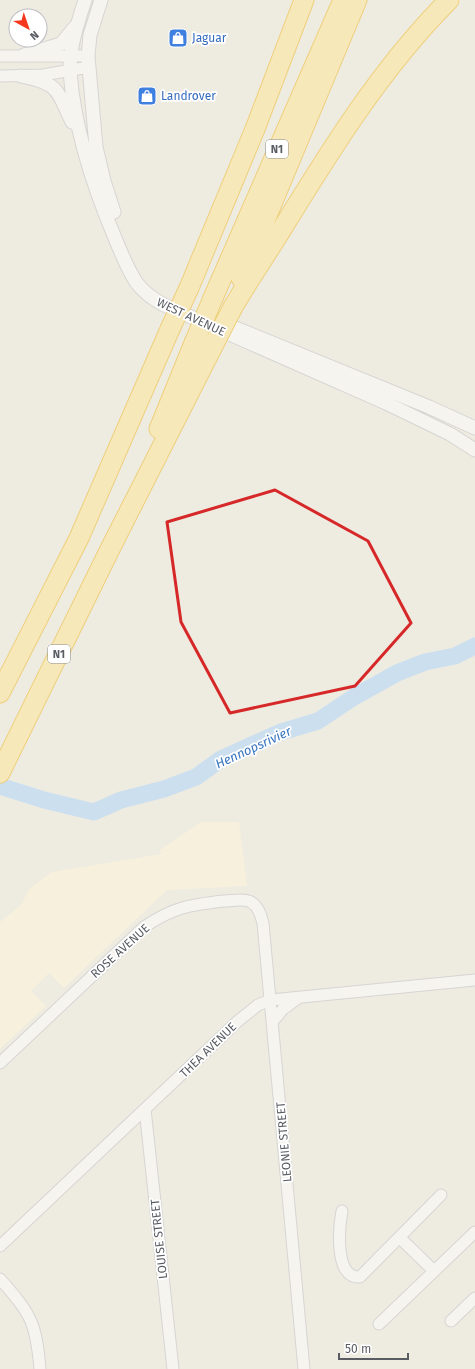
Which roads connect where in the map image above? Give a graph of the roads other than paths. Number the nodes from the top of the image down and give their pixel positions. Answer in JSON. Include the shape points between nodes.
{"nodes":[{"id":1,"x":85,"y":0,"type":"edge"},
{"id":2,"x":101,"y":0,"type":"edge"},
{"id":3,"x":304,"y":0,"type":"edge"},
{"id":4,"x":307,"y":0,"type":"edge"},
{"id":5,"x":343,"y":0,"type":"edge"},
{"id":6,"x":358,"y":0,"type":"edge"},
{"id":7,"x":449,"y":0,"type":"edge"},
{"id":8,"x":78,"y":24,"type":"junction"},
{"id":9,"x":290,"y":38,"type":"junction"},
{"id":10,"x":24,"y":55,"type":"junction"},
{"id":11,"x":0,"y":56,"type":"edge"},
{"id":12,"x":71,"y":56,"type":"junction"},
{"id":13,"x":88,"y":62,"type":"junction"},
{"id":14,"x":70,"y":71,"type":"junction"},
{"id":15,"x":0,"y":76,"type":"edge"},
{"id":16,"x":21,"y":76,"type":"junction"},
{"id":17,"x":84,"y":146,"type":"junction"},
{"id":18,"x":234,"y":306,"type":"junction"},
{"id":19,"x":475,"y":428,"type":"edge"},
{"id":20,"x":475,"y":450,"type":"edge"},
{"id":21,"x":110,"y":549,"type":"junction"},
{"id":22,"x":0,"y":694,"type":"edge"},
{"id":23,"x":4,"y":766,"type":"edge"},
{"id":24,"x":261,"y":916,"type":"joint"},
{"id":25,"x":475,"y":980,"type":"edge"},
{"id":26,"x":298,"y":998,"type":"junction"},
{"id":27,"x":271,"y":1000,"type":"junction"},
{"id":28,"x":273,"y":1021,"type":"junction"},
{"id":29,"x":0,"y":1063,"type":"edge"},
{"id":30,"x":145,"y":1109,"type":"junction"},
{"id":31,"x":441,"y":1195,"type":"dead end"},
{"id":32,"x":342,"y":1211,"type":"dead end"},
{"id":33,"x":475,"y":1232,"type":"edge"},
{"id":34,"x":400,"y":1238,"type":"junction"},
{"id":35,"x":0,"y":1246,"type":"edge"},
{"id":36,"x":434,"y":1272,"type":"junction"},
{"id":37,"x":0,"y":1279,"type":"edge"},
{"id":38,"x":475,"y":1298,"type":"edge"},
{"id":39,"x":451,"y":1321,"type":"dead end"},
{"id":40,"x":379,"y":1324,"type":"dead end"},
{"id":41,"x":40,"y":1369,"type":"edge"},
{"id":42,"x":173,"y":1369,"type":"edge"},
{"id":43,"x":304,"y":1369,"type":"edge"}],
"edges":[{"from":1,"to":8,"type":"street","name":"WEST AVENUE"},
{"from":2,"to":13,"type":"street","name":"WEST AVENUE","via":[[90,35]]},
{"from":3,"to":9,"type":"highway"},
{"from":4,"to":9,"type":"highway","number":"N1"},
{"from":5,"to":21,"type":"highway","number":"N1","bridge":true,"via":[[213,298]]},
{"from":6,"to":18,"type":"highway","via":[[243,272]]},
{"from":7,"to":18,"type":"highway","via":[[399,56],[356,114]]},
{"from":8,"to":10,"type":"street","via":[[61,44]]},
{"from":8,"to":12,"type":"street","name":"WEST AVENUE"},
{"from":9,"to":22,"type":"highway","number":"N1","bridge":true,"via":[[188,288],[78,538]]},
{"from":10,"to":11,"type":"street"},
{"from":10,"to":12,"type":"street"},
{"from":12,"to":13,"type":"street"},
{"from":12,"to":14,"type":"street","name":"WEST AVENUE"},
{"from":13,"to":14,"type":"street"},
{"from":13,"to":19,"type":"street","name":"WEST AVENUE","via":[[95,141],[104,181],[133,260],[143,277],[156,291],[174,302]]},
{"from":14,"to":16,"type":"street","via":[[43,76]]},
{"from":14,"to":17,"type":"street","name":"WEST AVENUE"},
{"from":15,"to":16,"type":"street"},
{"from":16,"to":17,"type":"street","via":[[42,81],[59,94]]},
{"from":17,"to":20,"type":"street","name":"WEST AVENUE","via":[[97,190],[126,264],[136,281],[152,299],[386,403],[450,434]]},
{"from":18,"to":21,"type":"highway","bridge":true},
{"from":21,"to":23,"type":"highway","number":"N1"},
{"from":24,"to":27,"type":"street","name":"LEONIE STREET"},
{"from":24,"to":29,"type":"street","name":"ROSE AVENUE","via":[[250,902],[237,900],[189,905],[158,918],[144,928]]},
{"from":25,"to":26,"type":"street","name":"THEA AVENUE"},
{"from":26,"to":27,"type":"street","name":"THEA AVENUE"},
{"from":26,"to":28,"type":"street","via":[[283,1009]]},
{"from":27,"to":28,"type":"street","name":"LEONIE STREET"},
{"from":27,"to":30,"type":"street","name":"THEA AVENUE","via":[[258,1005],[238,1021]]},
{"from":28,"to":43,"type":"street","name":"LEONIE STREET"},
{"from":30,"to":35,"type":"street","name":"THEA AVENUE"},
{"from":30,"to":42,"type":"street","name":"LOUISE STREET"},
{"from":31,"to":34,"type":"street"},
{"from":32,"to":34,"type":"street","via":[[340,1250],[348,1272],[355,1277],[360,1276]]},
{"from":33,"to":36,"type":"street"},
{"from":34,"to":36,"type":"street"},
{"from":36,"to":40,"type":"street"},
{"from":37,"to":41,"type":"street","via":[[21,1302],[32,1321]]},
{"from":38,"to":39,"type":"street"}]}
